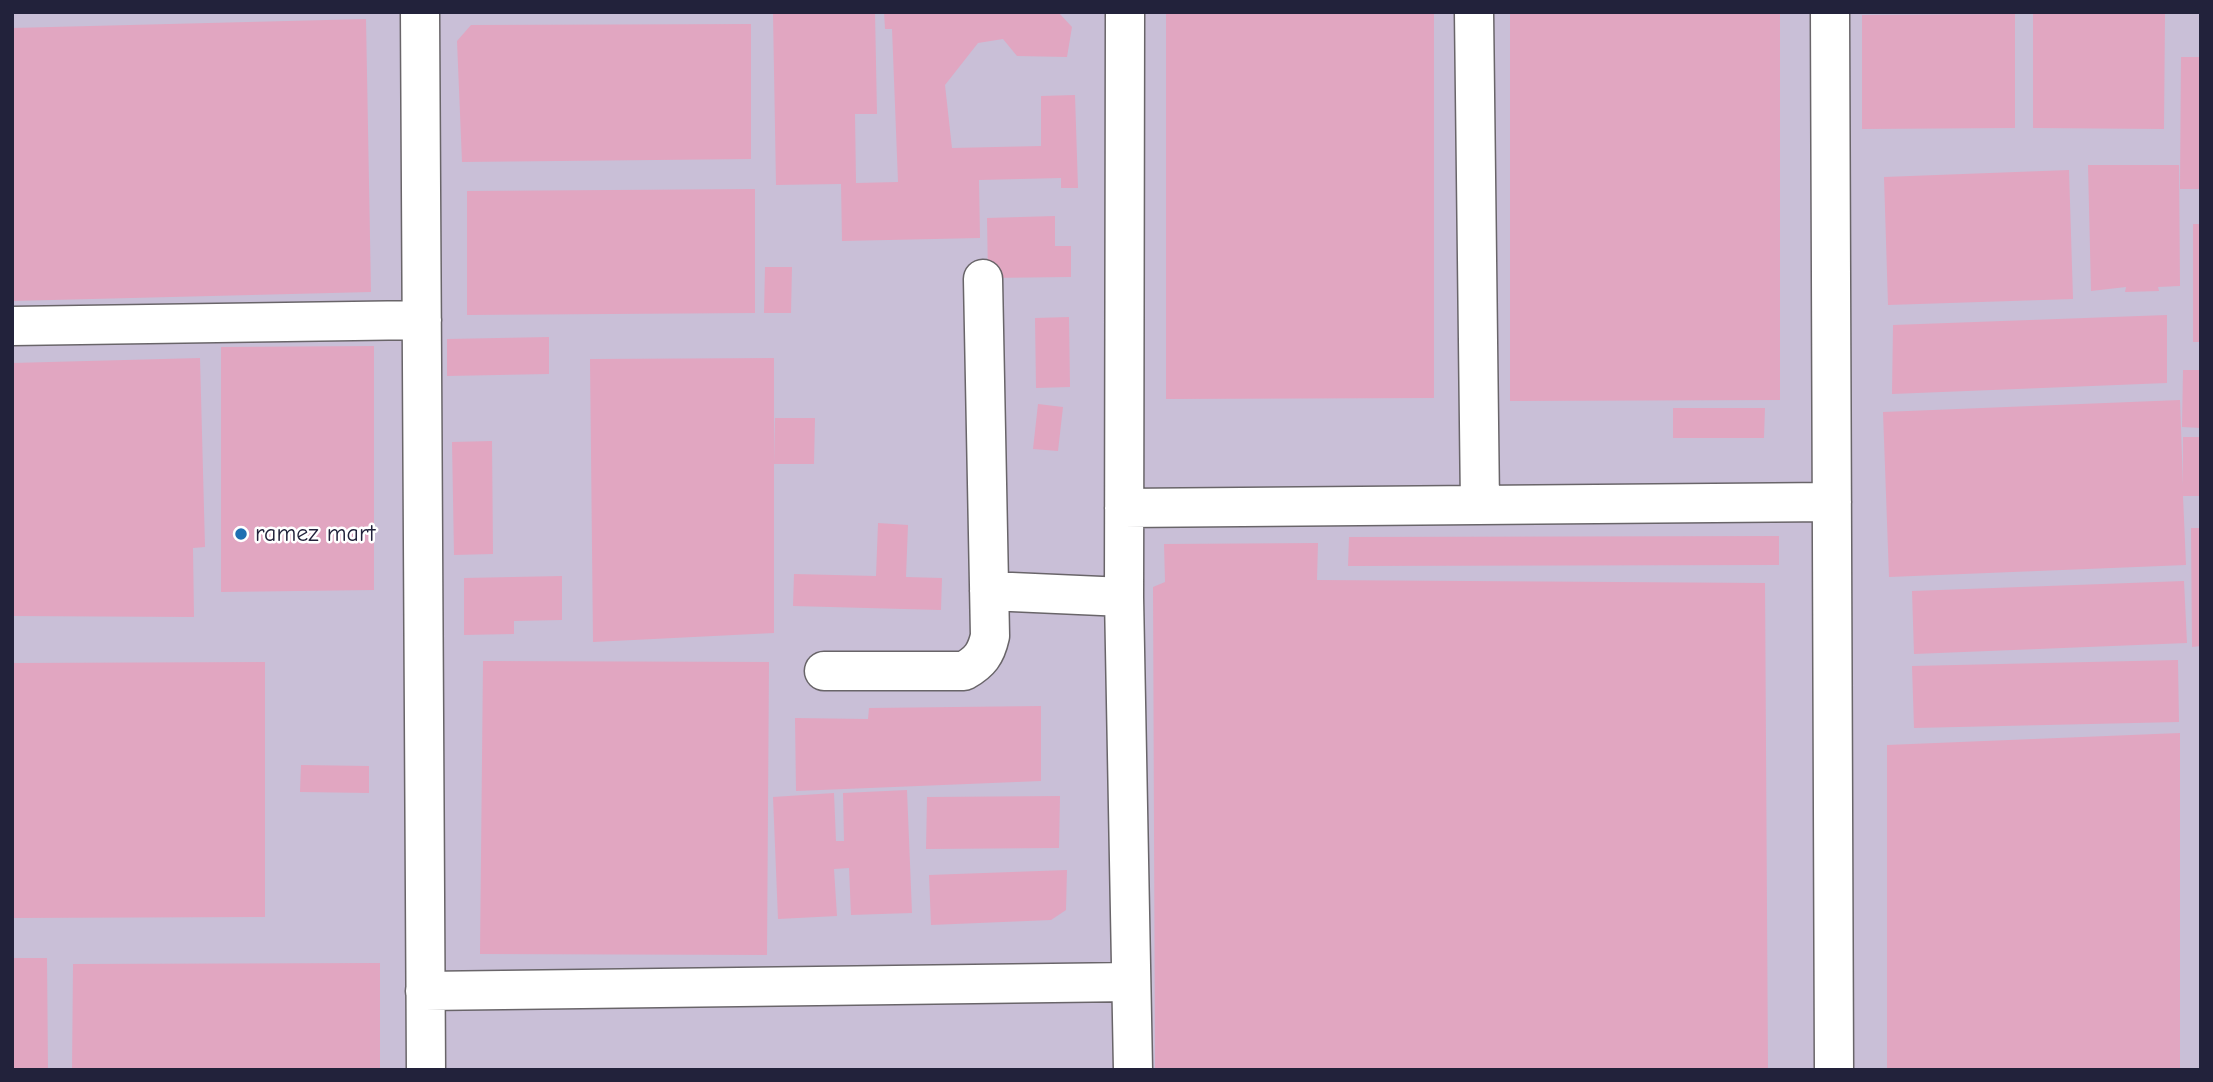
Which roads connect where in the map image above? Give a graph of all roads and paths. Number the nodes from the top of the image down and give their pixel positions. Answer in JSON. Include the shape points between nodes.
{"nodes":[{"id":1,"x":420,"y":12,"type":"edge"},
{"id":2,"x":1125,"y":12,"type":"edge"},
{"id":3,"x":1474,"y":12,"type":"edge"},
{"id":4,"x":1830,"y":12,"type":"edge"},
{"id":5,"x":983,"y":279,"type":"dead end"},
{"id":6,"x":422,"y":320,"type":"junction"},
{"id":7,"x":12,"y":326,"type":"edge"},
{"id":8,"x":1832,"y":502,"type":"junction"},
{"id":9,"x":1480,"y":505,"type":"junction"},
{"id":10,"x":1124,"y":508,"type":"junction"},
{"id":11,"x":989,"y":591,"type":"junction"},
{"id":12,"x":1124,"y":597,"type":"junction"},
{"id":13,"x":824,"y":671,"type":"dead end"},
{"id":14,"x":1131,"y":982,"type":"junction"},
{"id":15,"x":425,"y":991,"type":"junction"},
{"id":16,"x":426,"y":1070,"type":"edge"},
{"id":17,"x":1133,"y":1070,"type":"edge"},
{"id":18,"x":1834,"y":1070,"type":"edge"}],
"edges":[{"from":1,"to":6,"type":"street"},
{"from":2,"to":10,"type":"street"},
{"from":3,"to":9,"type":"street"},
{"from":4,"to":8,"type":"street"},
{"from":5,"to":11,"type":"street"},
{"from":6,"to":7,"type":"street"},
{"from":6,"to":15,"type":"street"},
{"from":8,"to":9,"type":"street"},
{"from":8,"to":18,"type":"street"},
{"from":9,"to":10,"type":"street"},
{"from":10,"to":12,"type":"street"},
{"from":11,"to":12,"type":"street"},
{"from":11,"to":13,"type":"street","via":[[987,651],[964,671]]},
{"from":12,"to":14,"type":"street"},
{"from":14,"to":15,"type":"street"},
{"from":14,"to":17,"type":"street"},
{"from":15,"to":16,"type":"street"}]}
